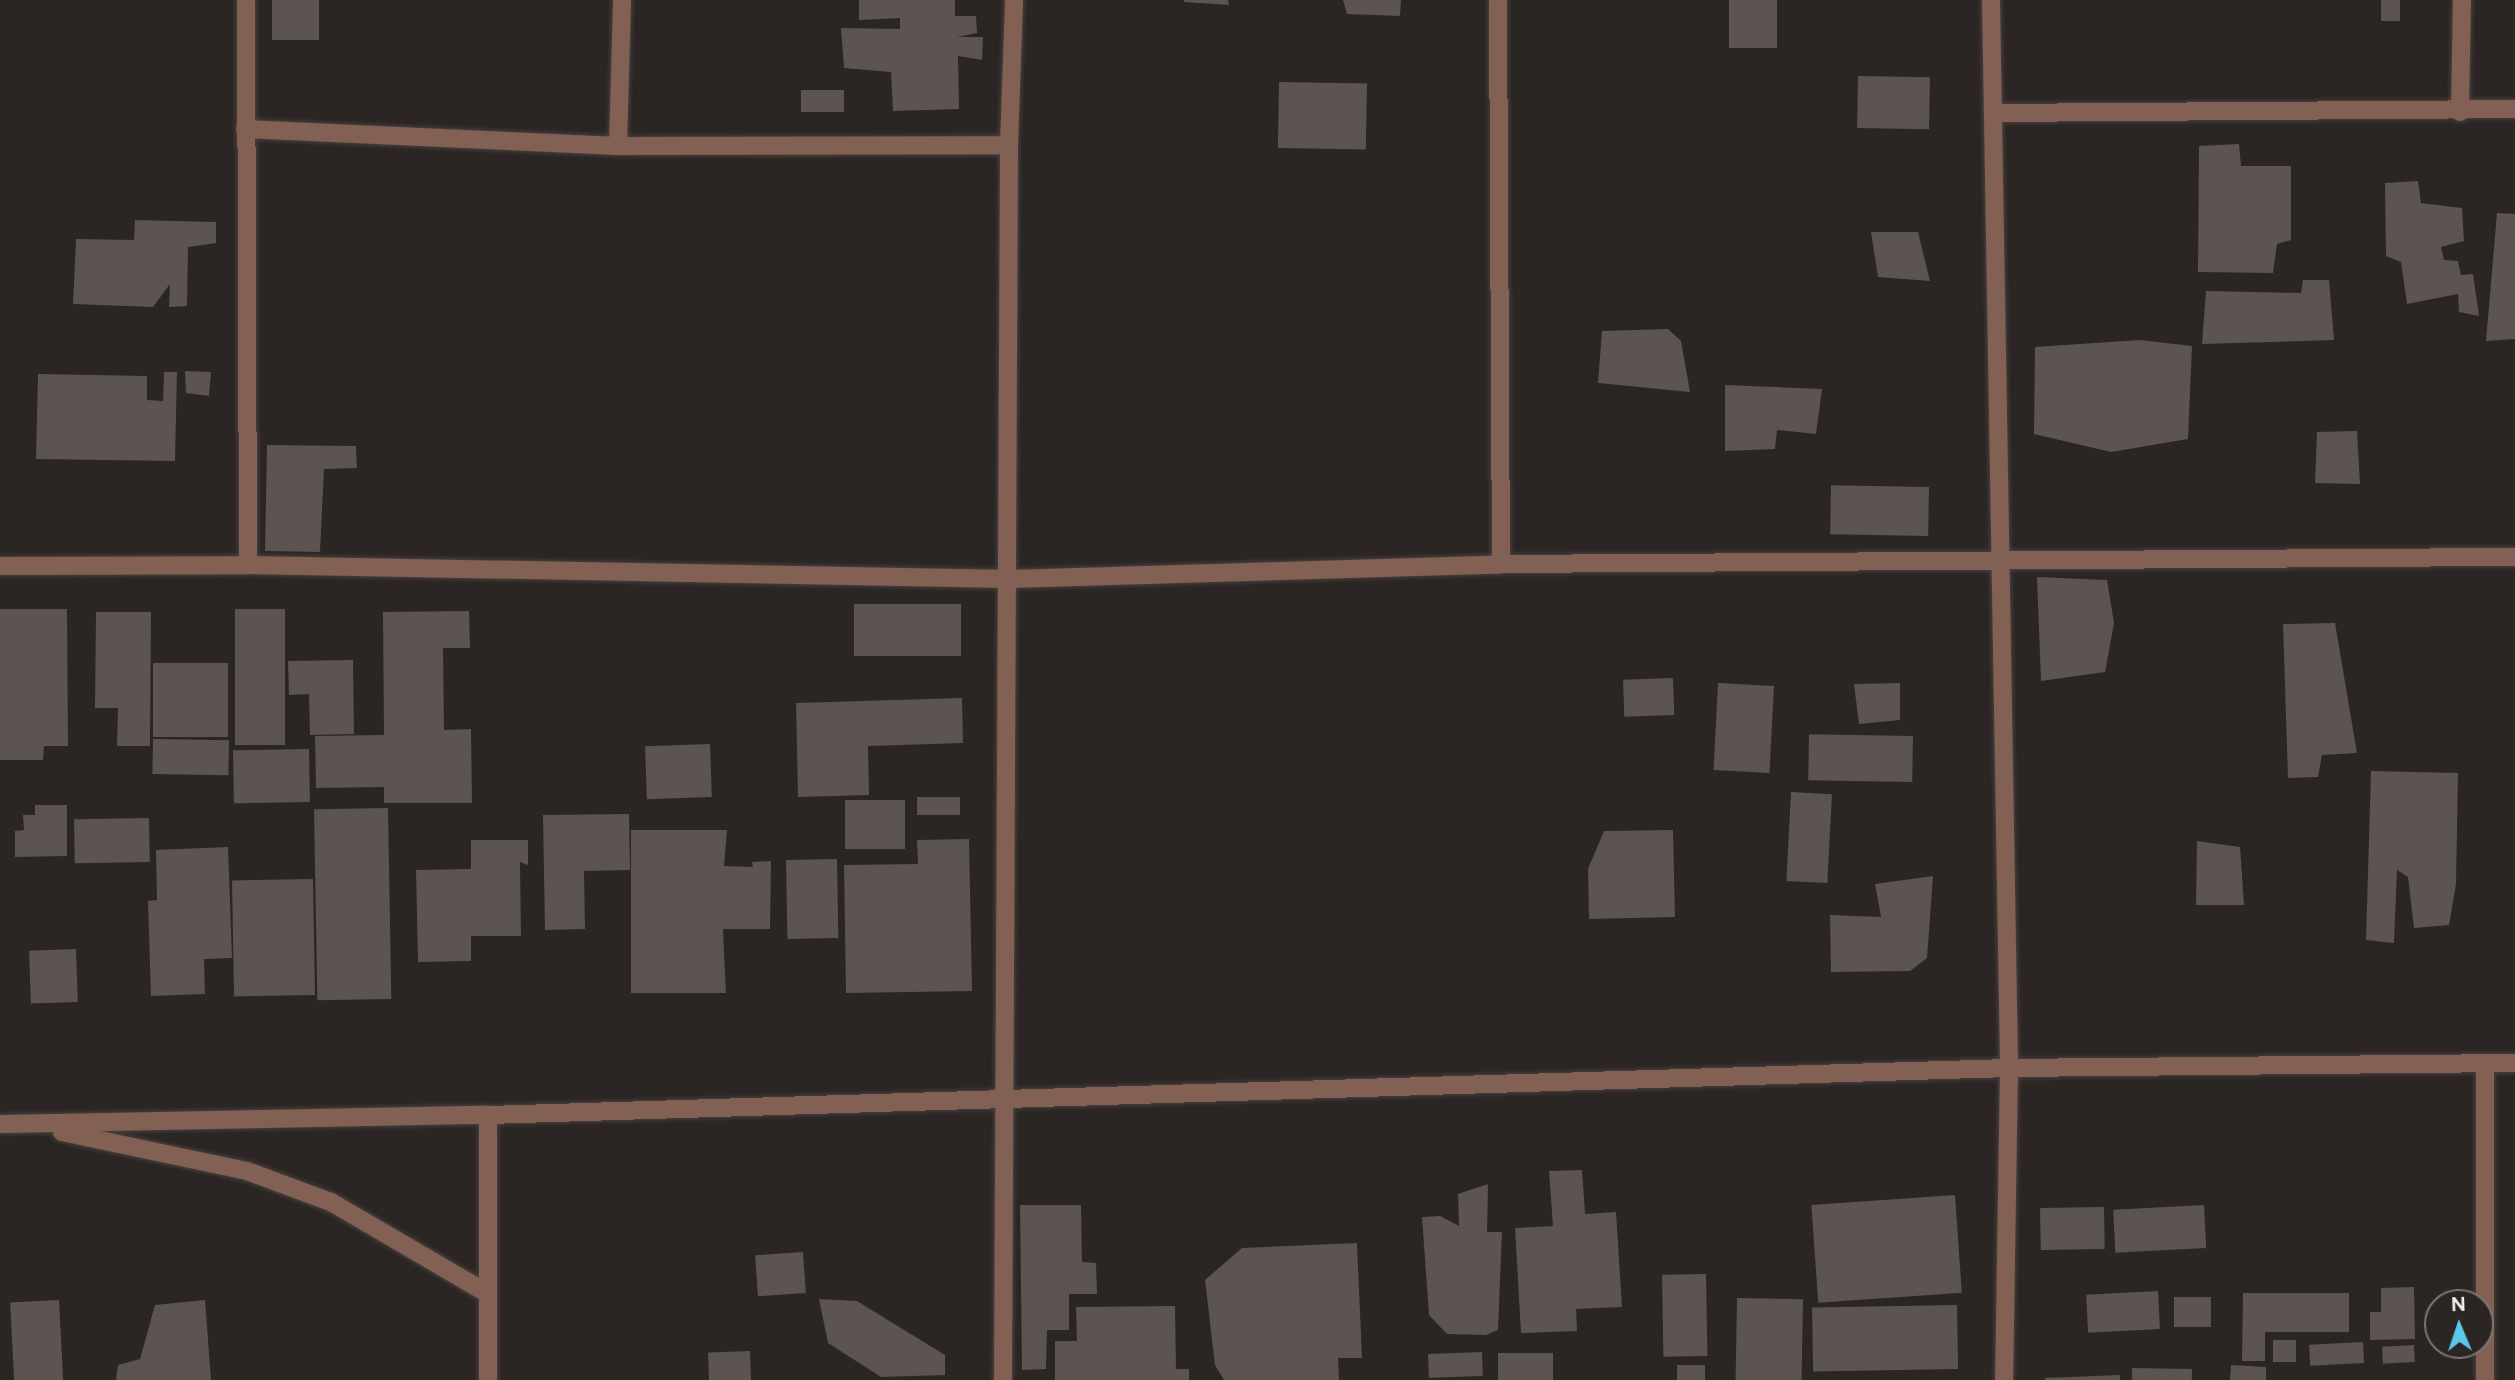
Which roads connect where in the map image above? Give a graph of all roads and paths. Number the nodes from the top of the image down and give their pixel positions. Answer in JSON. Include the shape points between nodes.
{"nodes":[{"id":1,"x":246,"y":0,"type":"edge"},
{"id":2,"x":622,"y":0,"type":"edge"},
{"id":3,"x":1014,"y":0,"type":"edge"},
{"id":4,"x":1498,"y":0,"type":"edge"},
{"id":5,"x":1991,"y":0,"type":"edge"},
{"id":6,"x":2462,"y":0,"type":"edge"},
{"id":7,"x":2515,"y":109,"type":"edge"},
{"id":8,"x":2460,"y":112,"type":"junction"},
{"id":9,"x":1993,"y":113,"type":"junction"},
{"id":10,"x":245,"y":129,"type":"junction"},
{"id":11,"x":1009,"y":145,"type":"junction"},
{"id":12,"x":618,"y":146,"type":"junction"},
{"id":13,"x":2515,"y":557,"type":"edge"},
{"id":14,"x":2001,"y":562,"type":"junction"},
{"id":15,"x":1501,"y":564,"type":"junction"},
{"id":16,"x":248,"y":565,"type":"junction"},
{"id":17,"x":0,"y":566,"type":"edge"},
{"id":18,"x":1010,"y":579,"type":"junction"},
{"id":19,"x":2485,"y":1063,"type":"junction"},
{"id":20,"x":2515,"y":1063,"type":"edge"},
{"id":21,"x":2008,"y":1068,"type":"junction"},
{"id":22,"x":1004,"y":1099,"type":"junction"},
{"id":23,"x":488,"y":1115,"type":"junction"},
{"id":24,"x":0,"y":1125,"type":"edge"},
{"id":25,"x":31,"y":1125,"type":"junction"},
{"id":26,"x":487,"y":1293,"type":"junction"},
{"id":27,"x":488,"y":1380,"type":"edge"},
{"id":28,"x":1003,"y":1380,"type":"edge"},
{"id":29,"x":2004,"y":1380,"type":"edge"},
{"id":30,"x":2485,"y":1380,"type":"edge"}],
"edges":[{"from":1,"to":10,"type":"street"},
{"from":2,"to":12,"type":"street"},
{"from":3,"to":11,"type":"street"},
{"from":4,"to":15,"type":"street"},
{"from":5,"to":9,"type":"street"},
{"from":6,"to":8,"type":"street"},
{"from":7,"to":8,"type":"street"},
{"from":8,"to":9,"type":"street"},
{"from":9,"to":14,"type":"street"},
{"from":10,"to":12,"type":"street"},
{"from":10,"to":16,"type":"street"},
{"from":11,"to":12,"type":"street"},
{"from":11,"to":18,"type":"street"},
{"from":13,"to":14,"type":"street"},
{"from":14,"to":15,"type":"street"},
{"from":14,"to":21,"type":"street"},
{"from":15,"to":18,"type":"street"},
{"from":16,"to":17,"type":"street"},
{"from":16,"to":18,"type":"street"},
{"from":18,"to":22,"type":"street"},
{"from":19,"to":20,"type":"street"},
{"from":19,"to":21,"type":"street"},
{"from":19,"to":30,"type":"street"},
{"from":21,"to":22,"type":"street"},
{"from":21,"to":29,"type":"street"},
{"from":22,"to":23,"type":"street"},
{"from":22,"to":28,"type":"street"},
{"from":23,"to":25,"type":"street"},
{"from":23,"to":26,"type":"street"},
{"from":24,"to":25,"type":"street"},
{"from":25,"to":26,"type":"street","via":[[247,1171],[331,1202]]},
{"from":26,"to":27,"type":"street"}]}
